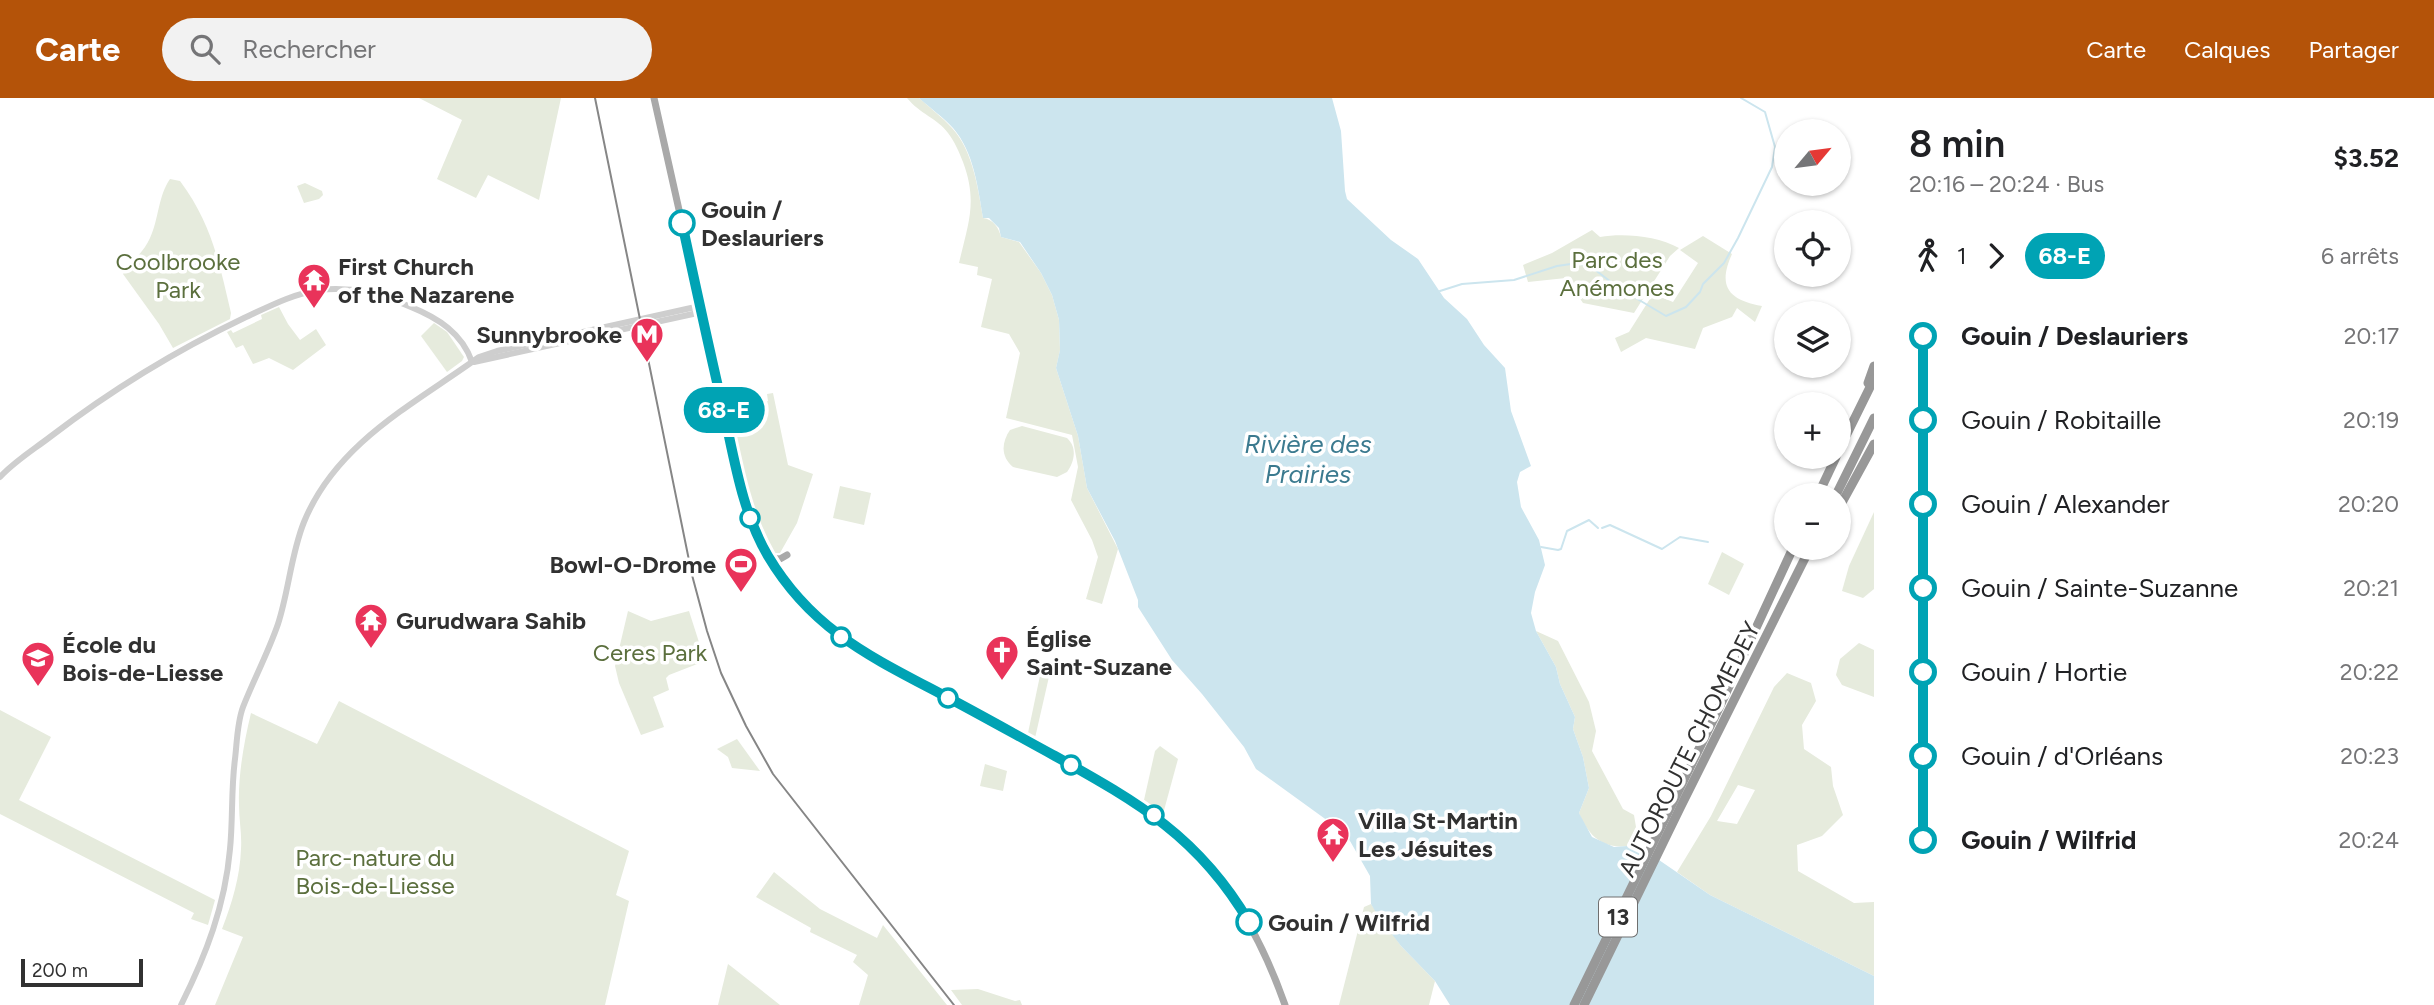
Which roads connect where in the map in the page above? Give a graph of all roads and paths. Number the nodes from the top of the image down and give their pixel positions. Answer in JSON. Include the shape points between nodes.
{"nodes":[{"id":1,"x":654,"y":98,"type":"edge"},
{"id":2,"x":701,"y":309,"type":"junction"},
{"id":3,"x":472,"y":362,"type":"junction"},
{"id":4,"x":1874,"y":366,"type":"edge"},
{"id":5,"x":1874,"y":379,"type":"edge"},
{"id":6,"x":1858,"y":411,"type":"junction"},
{"id":7,"x":1874,"y":418,"type":"edge"},
{"id":8,"x":1851,"y":425,"type":"edge"},
{"id":9,"x":1874,"y":444,"type":"edge"},
{"id":10,"x":0,"y":477,"type":"edge"},
{"id":11,"x":1842,"y":483,"type":"edge"},
{"id":12,"x":1851,"y":486,"type":"edge"},
{"id":13,"x":787,"y":555,"type":"dead end"},
{"id":14,"x":769,"y":558,"type":"junction"},
{"id":15,"x":1788,"y":560,"type":"edge"},
{"id":16,"x":1804,"y":560,"type":"edge"},
{"id":17,"x":1809,"y":560,"type":"edge"},
{"id":18,"x":1774,"y":620,"type":"junction"},
{"id":19,"x":1664,"y":830,"type":"junction"},
{"id":20,"x":181,"y":1005,"type":"edge"},
{"id":21,"x":1285,"y":1005,"type":"edge"},
{"id":22,"x":1574,"y":1005,"type":"edge"},
{"id":23,"x":1584,"y":1005,"type":"edge"}],
"edges":[{"from":1,"to":2,"type":"main road"},
{"from":2,"to":3,"type":"street","via":[[497,351]]},
{"from":2,"to":14,"type":"main road","via":[[743,496]]},
{"from":3,"to":10,"type":"street","via":[[444,323],[399,302],[346,289],[302,293],[160,362],[86,410]]},
{"from":3,"to":20,"type":"street","via":[[362,441],[323,486],[309,510],[279,621],[243,709],[222,901],[208,948]]},
{"from":4,"to":6,"type":"highway"},
{"from":5,"to":6,"type":"highway"},
{"from":6,"to":8,"type":"highway"},
{"from":7,"to":11,"type":"highway"},
{"from":9,"to":12,"type":"highway"},
{"from":13,"to":14,"type":"main road"},
{"from":14,"to":21,"type":"main road","via":[[807,608],[860,651],[1114,789],[1169,827],[1205,861],[1238,904],[1263,949]]},
{"from":15,"to":19,"type":"highway","name":"AUTOROUTE CHOMEDEY","number":"13"},
{"from":16,"to":18,"type":"highway","name":"AUTOROUTE CHOMEDEY","number":"13"},
{"from":17,"to":18,"type":"highway"},
{"from":18,"to":19,"type":"highway","name":"AUTOROUTE CHOMEDEY","number":"13"},
{"from":19,"to":22,"type":"highway","name":"AUTOROUTE CHOMEDEY","number":"13"},
{"from":19,"to":23,"type":"highway","name":"AUTOROUTE CHOMEDEY","number":"13"}]}
